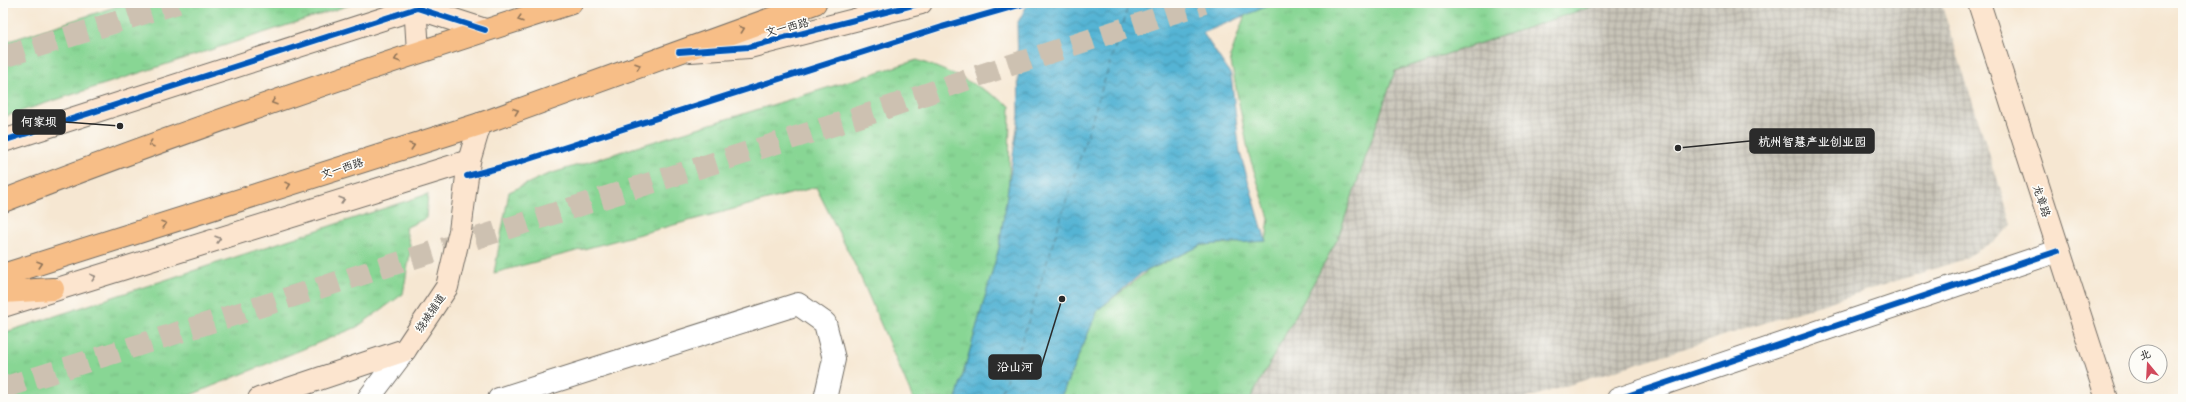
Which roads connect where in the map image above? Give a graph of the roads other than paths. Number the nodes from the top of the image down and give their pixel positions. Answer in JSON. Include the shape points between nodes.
{"nodes":[{"id":1,"x":571,"y":3,"type":"edge"},
{"id":2,"x":815,"y":3,"type":"edge"},
{"id":3,"x":921,"y":3,"type":"edge"},
{"id":4,"x":1979,"y":3,"type":"edge"},
{"id":5,"x":416,"y":6,"type":"edge"},
{"id":6,"x":485,"y":30,"type":"junction"},
{"id":7,"x":418,"y":52,"type":"junction"},
{"id":8,"x":679,"y":52,"type":"junction"},
{"id":9,"x":480,"y":124,"type":"junction"},
{"id":10,"x":3,"y":142,"type":"edge"},
{"id":11,"x":469,"y":161,"type":"junction"},
{"id":12,"x":3,"y":201,"type":"edge"},
{"id":13,"x":2058,"y":251,"type":"junction"},
{"id":14,"x":3,"y":275,"type":"edge"},
{"id":15,"x":53,"y":290,"type":"junction"},
{"id":16,"x":3,"y":292,"type":"edge"},
{"id":17,"x":3,"y":306,"type":"edge"},
{"id":18,"x":405,"y":350,"type":"junction"},
{"id":19,"x":259,"y":399,"type":"edge"},
{"id":20,"x":368,"y":399,"type":"edge"},
{"id":21,"x":499,"y":399,"type":"edge"},
{"id":22,"x":825,"y":399,"type":"edge"},
{"id":23,"x":1618,"y":399,"type":"edge"},
{"id":24,"x":2107,"y":399,"type":"edge"}],
"edges":[{"from":1,"to":6,"type":"main road","one_way":true},
{"from":8,"to":2,"type":"main road","name":"文一西路","one_way":true},
{"from":3,"to":8,"type":"main road","name":"文一西路","via":[[749,47]]},
{"from":4,"to":13,"type":"main road","name":"龙章路"},
{"from":5,"to":6,"type":"main road"},
{"from":5,"to":7,"type":"main road"},
{"from":5,"to":10,"type":"main road"},
{"from":6,"to":7,"type":"main road"},
{"from":7,"to":12,"type":"main road","one_way":true,"via":[[129,152]]},
{"from":9,"to":8,"type":"main road","name":"文一西路","one_way":true},
{"from":9,"to":11,"type":"main road","name":"绕城辅道"},
{"from":14,"to":9,"type":"main road","name":"文一西路","one_way":true},
{"from":15,"to":11,"type":"main road","one_way":true},
{"from":11,"to":18,"type":"main road","name":"绕城辅道","via":[[460,232],[447,287]]},
{"from":13,"to":23,"type":"street"},
{"from":13,"to":24,"type":"main road","name":"龙章路"},
{"from":15,"to":16,"type":"main road"},
{"from":15,"to":17,"type":"main road"},
{"from":18,"to":19,"type":"main road"},
{"from":18,"to":20,"type":"street"},
{"from":21,"to":22,"type":"street","via":[[798,304],[825,323],[834,359]]}]}
